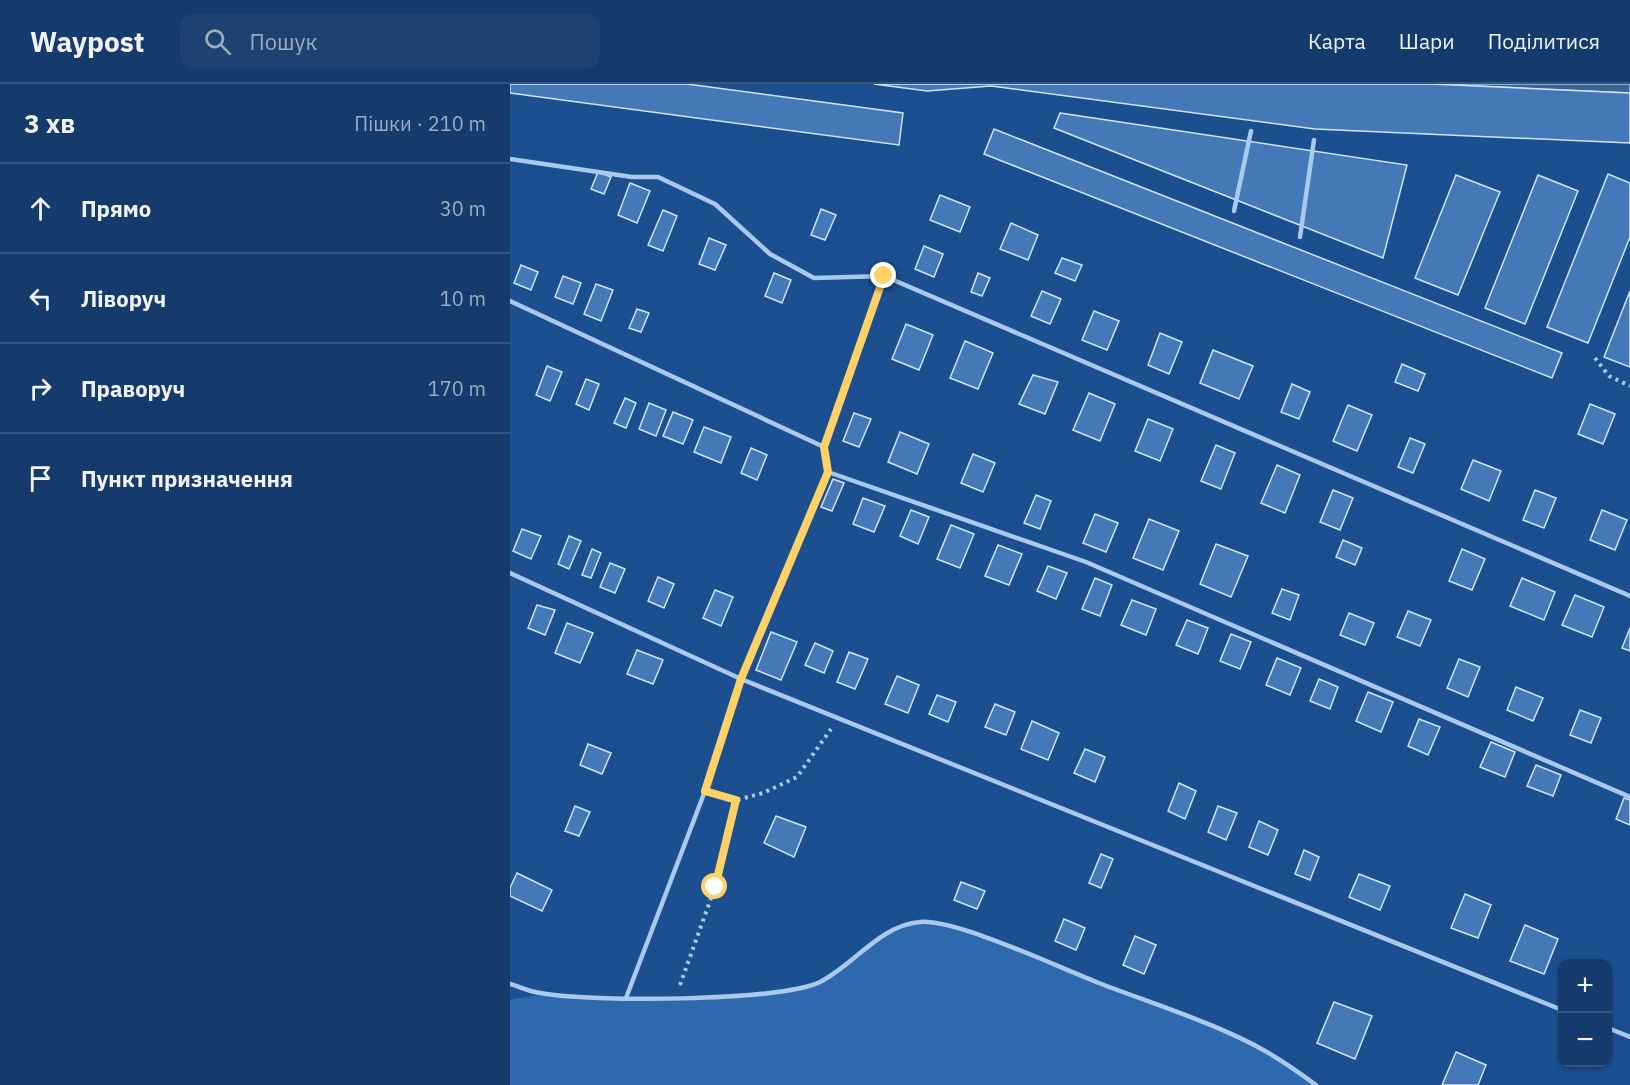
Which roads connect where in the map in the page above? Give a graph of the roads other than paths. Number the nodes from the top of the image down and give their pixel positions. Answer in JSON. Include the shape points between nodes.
{"nodes":[{"id":1,"x":1251,"y":131,"type":"dead end"},
{"id":2,"x":1314,"y":140,"type":"dead end"},
{"id":3,"x":510,"y":159,"type":"edge"},
{"id":4,"x":1234,"y":211,"type":"dead end"},
{"id":5,"x":1300,"y":237,"type":"dead end"},
{"id":6,"x":884,"y":276,"type":"junction"},
{"id":7,"x":510,"y":301,"type":"edge"},
{"id":8,"x":824,"y":447,"type":"junction"},
{"id":9,"x":828,"y":472,"type":"junction"},
{"id":10,"x":510,"y":573,"type":"edge"},
{"id":11,"x":1630,"y":596,"type":"edge"},
{"id":12,"x":741,"y":679,"type":"junction"},
{"id":13,"x":1630,"y":797,"type":"edge"},
{"id":14,"x":510,"y":984,"type":"edge"},
{"id":15,"x":626,"y":998,"type":"junction"},
{"id":16,"x":1558,"y":1008,"type":"edge"},
{"id":17,"x":1612,"y":1030,"type":"edge"},
{"id":18,"x":1630,"y":1037,"type":"edge"},
{"id":19,"x":1316,"y":1085,"type":"edge"}],
"edges":[{"from":1,"to":4,"type":"lane"},
{"from":2,"to":5,"type":"lane"},
{"from":3,"to":6,"type":"lane","via":[[632,177],[658,177],[715,204],[770,254],[814,278]]},
{"from":6,"to":8,"type":"lane"},
{"from":6,"to":11,"type":"lane"},
{"from":7,"to":8,"type":"lane"},
{"from":8,"to":9,"type":"lane"},
{"from":9,"to":12,"type":"lane"},
{"from":9,"to":13,"type":"lane","via":[[1086,562]]},
{"from":10,"to":12,"type":"lane"},
{"from":12,"to":15,"type":"lane","via":[[705,791]]},
{"from":12,"to":16,"type":"lane"},
{"from":14,"to":15,"type":"lane","via":[[539,993]]},
{"from":15,"to":19,"type":"lane","via":[[792,990],[818,983],[837,972],[885,935],[919,922],[938,923],[1203,1024],[1266,1051]]},
{"from":17,"to":18,"type":"lane"}]}
